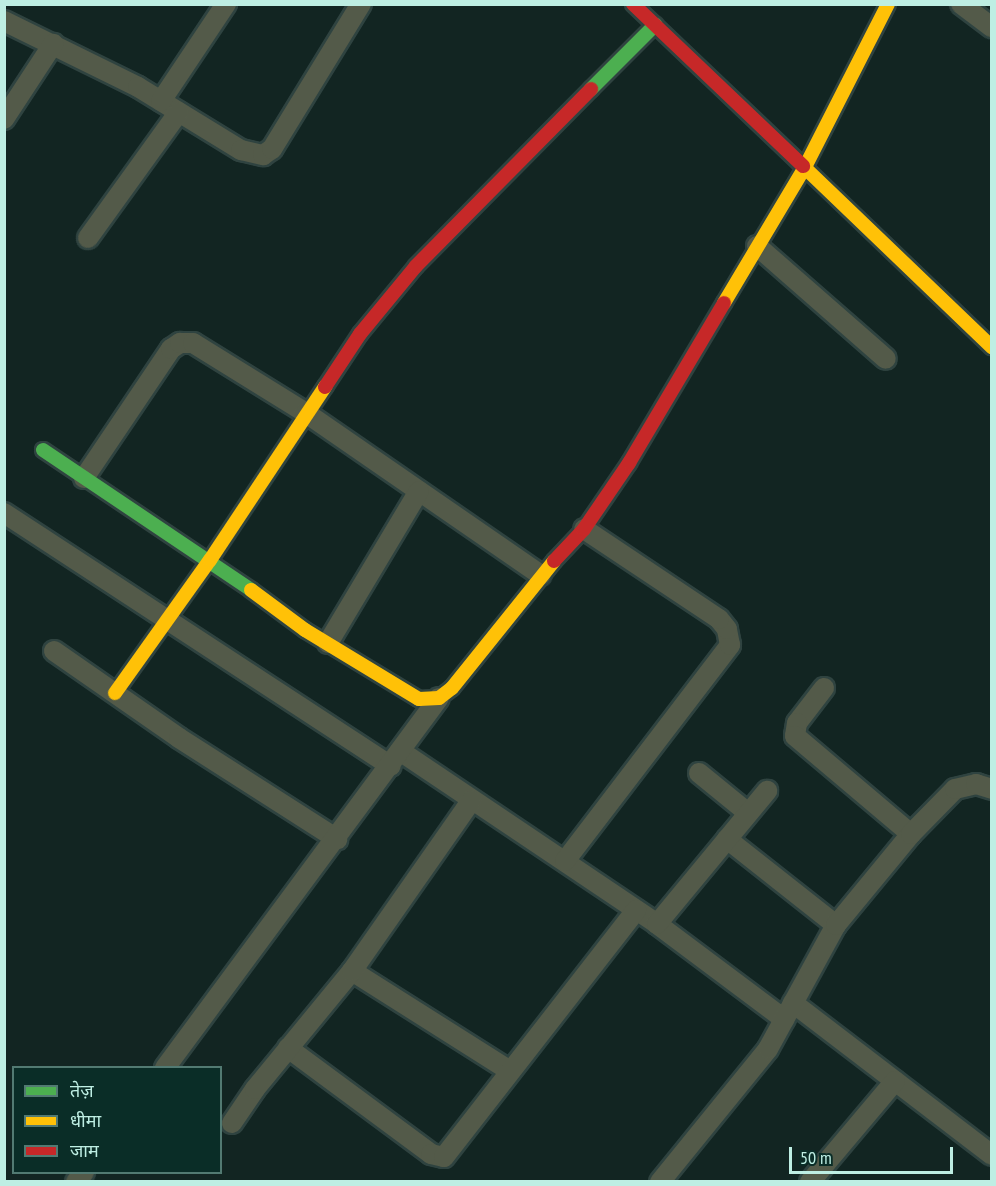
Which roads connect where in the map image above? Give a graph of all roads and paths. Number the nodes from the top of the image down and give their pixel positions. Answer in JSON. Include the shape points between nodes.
{"nodes":[{"id":1,"x":226,"y":4,"type":"edge"},
{"id":2,"x":361,"y":4,"type":"edge"},
{"id":3,"x":633,"y":4,"type":"edge"},
{"id":4,"x":888,"y":4,"type":"edge"},
{"id":5,"x":961,"y":4,"type":"edge"},
{"id":6,"x":4,"y":21,"type":"edge"},
{"id":7,"x":655,"y":25,"type":"junction"},
{"id":8,"x":992,"y":27,"type":"edge"},
{"id":9,"x":53,"y":44,"type":"junction"},
{"id":10,"x":161,"y":101,"type":"junction"},
{"id":11,"x":179,"y":112,"type":"junction"},
{"id":12,"x":4,"y":119,"type":"edge"},
{"id":13,"x":806,"y":167,"type":"junction"},
{"id":14,"x":88,"y":238,"type":"dead end"},
{"id":15,"x":757,"y":246,"type":"junction"},
{"id":16,"x":992,"y":347,"type":"edge"},
{"id":17,"x":886,"y":359,"type":"dead end"},
{"id":18,"x":306,"y":413,"type":"junction"},
{"id":19,"x":43,"y":450,"type":"dead end"},
{"id":20,"x":84,"y":478,"type":"junction"},
{"id":21,"x":419,"y":491,"type":"junction"},
{"id":22,"x":4,"y":513,"type":"edge"},
{"id":23,"x":584,"y":529,"type":"junction"},
{"id":24,"x":210,"y":560,"type":"junction"},
{"id":25,"x":541,"y":575,"type":"junction"},
{"id":26,"x":168,"y":618,"type":"junction"},
{"id":27,"x":328,"y":643,"type":"junction"},
{"id":28,"x":54,"y":651,"type":"dead end"},
{"id":29,"x":824,"y":688,"type":"dead end"},
{"id":30,"x":115,"y":693,"type":"junction"},
{"id":31,"x":439,"y":698,"type":"junction"},
{"id":32,"x":395,"y":758,"type":"junction"},
{"id":33,"x":699,"y":773,"type":"dead end"},
{"id":34,"x":992,"y":789,"type":"edge"},
{"id":35,"x":767,"y":791,"type":"dead end"},
{"id":36,"x":471,"y":801,"type":"junction"},
{"id":37,"x":748,"y":813,"type":"junction"},
{"id":38,"x":911,"y":834,"type":"junction"},
{"id":39,"x":337,"y":839,"type":"junction"},
{"id":40,"x":727,"y":839,"type":"junction"},
{"id":41,"x":565,"y":861,"type":"junction"},
{"id":42,"x":636,"y":910,"type":"junction"},
{"id":43,"x":657,"y":924,"type":"junction"},
{"id":44,"x":836,"y":925,"type":"junction"},
{"id":45,"x":352,"y":971,"type":"junction"},
{"id":46,"x":789,"y":1011,"type":"junction"},
{"id":47,"x":288,"y":1048,"type":"junction"},
{"id":48,"x":167,"y":1066,"type":"edge"},
{"id":49,"x":510,"y":1071,"type":"junction"},
{"id":50,"x":895,"y":1081,"type":"junction"},
{"id":51,"x":232,"y":1123,"type":"dead end"},
{"id":52,"x":992,"y":1155,"type":"edge"},
{"id":53,"x":660,"y":1182,"type":"edge"},
{"id":54,"x":810,"y":1182,"type":"edge"}],
"edges":[{"from":1,"to":10,"type":"street"},
{"from":2,"to":11,"type":"street","via":[[272,149],[263,154],[241,150]]},
{"from":3,"to":7,"type":"main road"},
{"from":4,"to":13,"type":"main road"},
{"from":5,"to":8,"type":"street"},
{"from":6,"to":9,"type":"street"},
{"from":7,"to":13,"type":"main road"},
{"from":7,"to":18,"type":"main road","via":[[416,266],[360,334]]},
{"from":9,"to":10,"type":"street"},
{"from":9,"to":12,"type":"street"},
{"from":10,"to":11,"type":"street"},
{"from":11,"to":14,"type":"street"},
{"from":13,"to":15,"type":"main road"},
{"from":13,"to":16,"type":"main road"},
{"from":15,"to":17,"type":"street"},
{"from":15,"to":23,"type":"main road","via":[[629,463]]},
{"from":18,"to":20,"type":"street","via":[[204,346],[180,343],[171,349]]},
{"from":18,"to":21,"type":"street"},
{"from":18,"to":24,"type":"main road"},
{"from":19,"to":20,"type":"main road"},
{"from":20,"to":24,"type":"main road"},
{"from":21,"to":25,"type":"street"},
{"from":21,"to":27,"type":"street"},
{"from":22,"to":26,"type":"street"},
{"from":23,"to":25,"type":"main road"},
{"from":23,"to":41,"type":"street","via":[[718,619],[728,629],[730,645]]},
{"from":24,"to":26,"type":"main road"},
{"from":24,"to":27,"type":"main road"},
{"from":25,"to":31,"type":"main road","via":[[452,688]]},
{"from":26,"to":30,"type":"main road"},
{"from":26,"to":32,"type":"street"},
{"from":27,"to":31,"type":"main road","via":[[419,699]]},
{"from":28,"to":30,"type":"street"},
{"from":29,"to":38,"type":"street","via":[[796,723],[795,736]]},
{"from":30,"to":39,"type":"street"},
{"from":31,"to":32,"type":"street"},
{"from":32,"to":36,"type":"street"},
{"from":32,"to":39,"type":"street"},
{"from":33,"to":37,"type":"street"},
{"from":34,"to":38,"type":"street","via":[[976,784],[955,789]]},
{"from":35,"to":37,"type":"street"},
{"from":36,"to":41,"type":"street"},
{"from":36,"to":45,"type":"street"},
{"from":37,"to":40,"type":"street"},
{"from":38,"to":44,"type":"street"},
{"from":39,"to":48,"type":"street"},
{"from":40,"to":43,"type":"street"},
{"from":40,"to":44,"type":"street"},
{"from":41,"to":42,"type":"street"},
{"from":42,"to":43,"type":"street"},
{"from":42,"to":49,"type":"street"},
{"from":43,"to":46,"type":"street"},
{"from":44,"to":46,"type":"street"},
{"from":45,"to":47,"type":"street"},
{"from":45,"to":49,"type":"street"},
{"from":46,"to":50,"type":"street"},
{"from":46,"to":53,"type":"street","via":[[768,1049]]},
{"from":47,"to":49,"type":"street","via":[[438,1157],[455,1148]]},
{"from":47,"to":51,"type":"street"},
{"from":50,"to":52,"type":"street"},
{"from":50,"to":54,"type":"street"}]}
